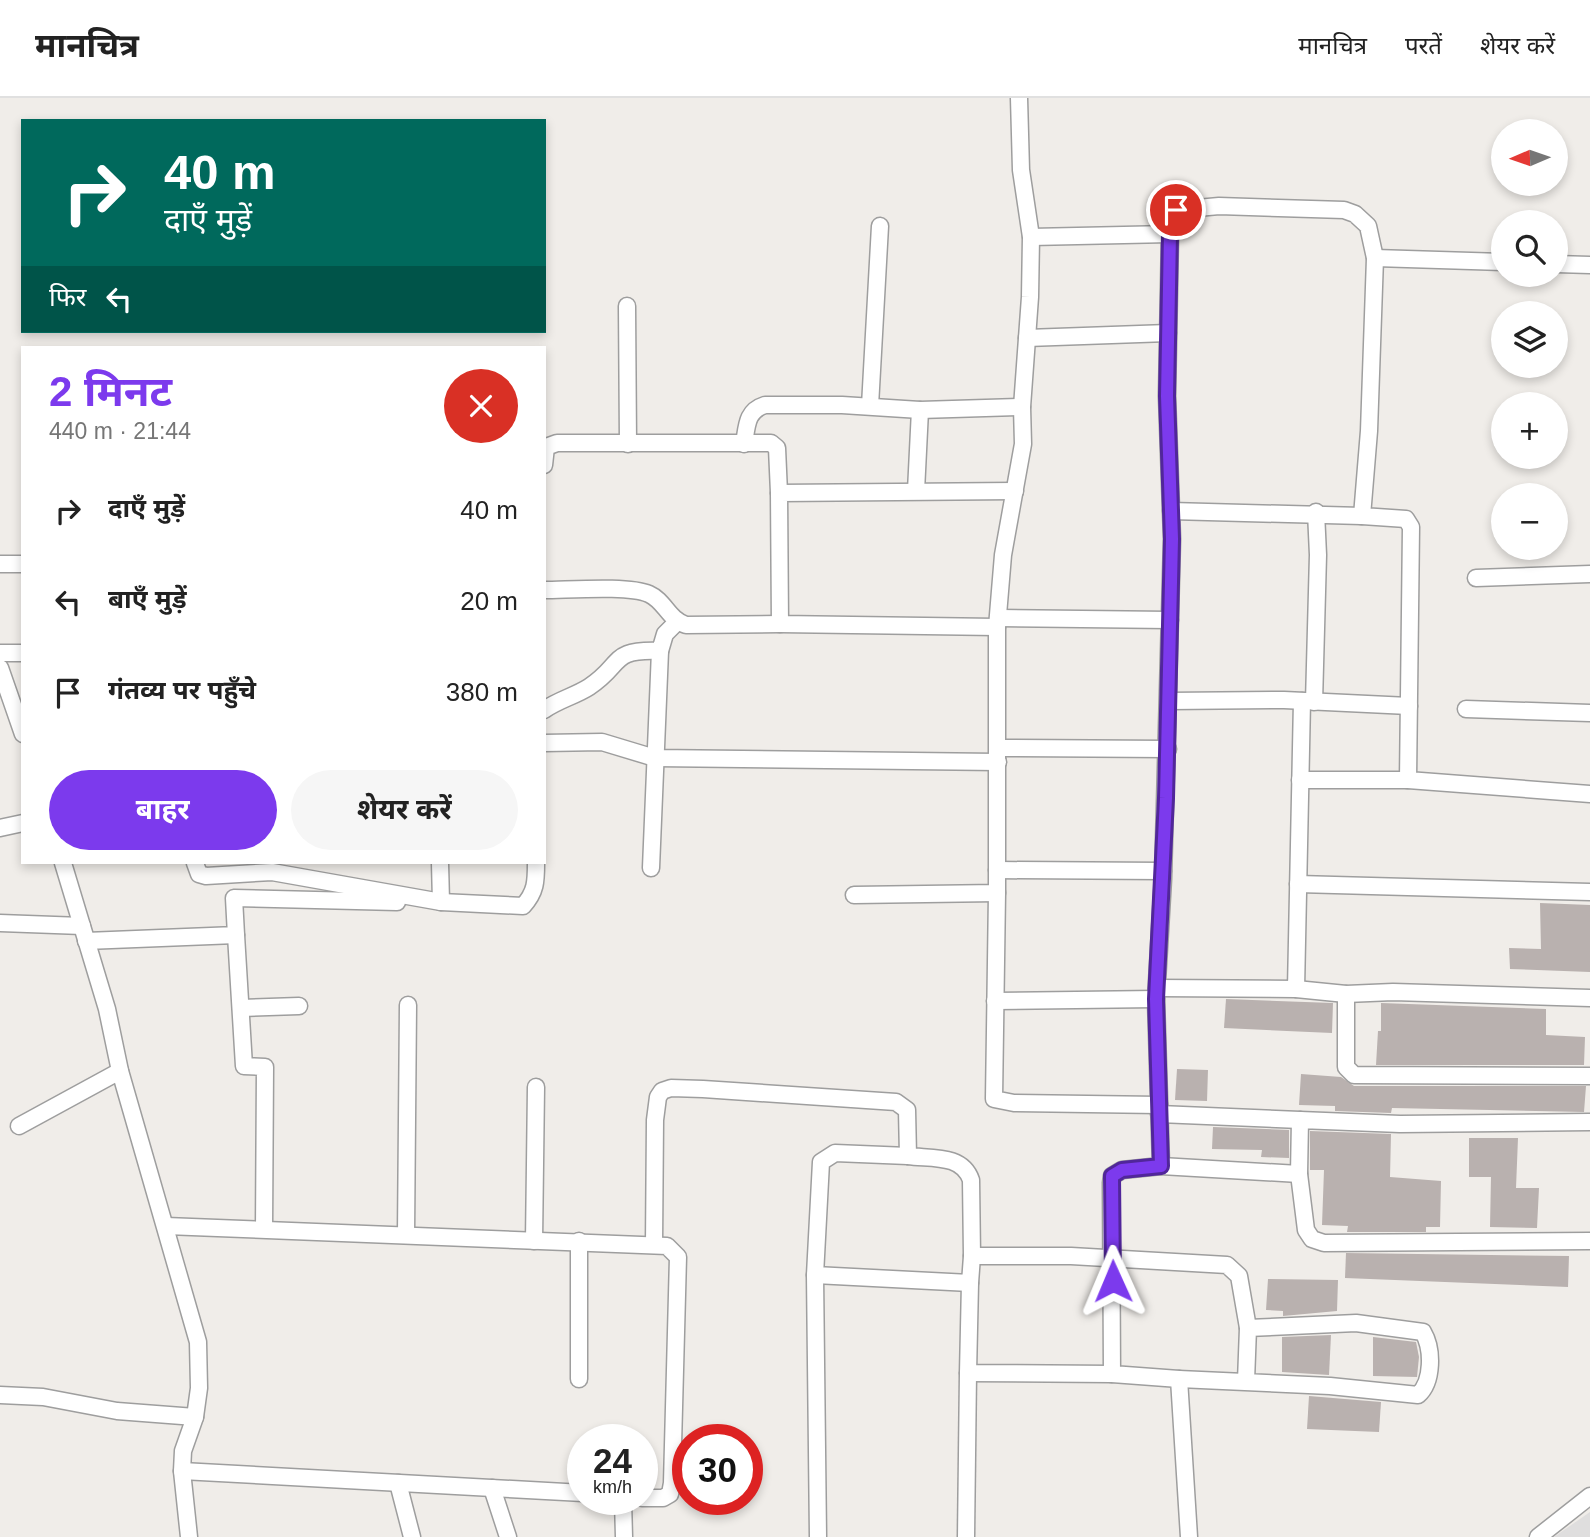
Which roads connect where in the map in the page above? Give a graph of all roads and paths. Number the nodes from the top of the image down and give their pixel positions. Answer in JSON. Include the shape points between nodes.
{"nodes":[{"id":1,"x":1019,"y":98,"type":"edge"},
{"id":2,"x":880,"y":226,"type":"dead end"},
{"id":3,"x":1170,"y":234,"type":"junction"},
{"id":4,"x":1031,"y":237,"type":"junction"},
{"id":5,"x":1375,"y":258,"type":"junction"},
{"id":6,"x":1491,"y":262,"type":"edge"},
{"id":7,"x":1568,"y":264,"type":"edge"},
{"id":8,"x":1590,"y":265,"type":"edge"},
{"id":9,"x":627,"y":306,"type":"dead end"},
{"id":10,"x":1168,"y":334,"type":"junction"},
{"id":11,"x":1027,"y":338,"type":"junction"},
{"id":12,"x":870,"y":406,"type":"junction"},
{"id":13,"x":1022,"y":407,"type":"junction"},
{"id":14,"x":920,"y":410,"type":"junction"},
{"id":15,"x":628,"y":444,"type":"junction"},
{"id":16,"x":744,"y":444,"type":"junction"},
{"id":17,"x":546,"y":447,"type":"edge"},
{"id":18,"x":916,"y":491,"type":"junction"},
{"id":19,"x":1015,"y":491,"type":"junction"},
{"id":20,"x":779,"y":493,"type":"junction"},
{"id":21,"x":1171,"y":511,"type":"junction"},
{"id":22,"x":1315,"y":512,"type":"junction"},
{"id":23,"x":1362,"y":516,"type":"junction"},
{"id":24,"x":0,"y":564,"type":"edge"},
{"id":25,"x":21,"y":564,"type":"edge"},
{"id":26,"x":1590,"y":574,"type":"edge"},
{"id":27,"x":1476,"y":578,"type":"dead end"},
{"id":28,"x":546,"y":590,"type":"edge"},
{"id":29,"x":1170,"y":620,"type":"junction"},
{"id":30,"x":677,"y":622,"type":"junction"},
{"id":31,"x":998,"y":622,"type":"junction"},
{"id":32,"x":780,"y":624,"type":"junction"},
{"id":33,"x":660,"y":651,"type":"junction"},
{"id":34,"x":0,"y":653,"type":"edge"},
{"id":35,"x":21,"y":653,"type":"edge"},
{"id":36,"x":0,"y":668,"type":"edge"},
{"id":37,"x":1169,"y":701,"type":"junction"},
{"id":38,"x":1308,"y":701,"type":"junction"},
{"id":39,"x":1409,"y":706,"type":"junction"},
{"id":40,"x":546,"y":709,"type":"edge"},
{"id":41,"x":1466,"y":709,"type":"dead end"},
{"id":42,"x":1590,"y":713,"type":"edge"},
{"id":43,"x":21,"y":728,"type":"edge"},
{"id":44,"x":546,"y":743,"type":"edge"},
{"id":45,"x":1168,"y":749,"type":"junction"},
{"id":46,"x":998,"y":755,"type":"junction"},
{"id":47,"x":655,"y":758,"type":"junction"},
{"id":48,"x":1300,"y":780,"type":"junction"},
{"id":49,"x":1408,"y":780,"type":"junction"},
{"id":50,"x":1590,"y":794,"type":"edge"},
{"id":51,"x":21,"y":823,"type":"edge"},
{"id":52,"x":0,"y":828,"type":"edge"},
{"id":53,"x":63,"y":864,"type":"edge"},
{"id":54,"x":194,"y":864,"type":"edge"},
{"id":55,"x":440,"y":864,"type":"edge"},
{"id":56,"x":536,"y":864,"type":"edge"},
{"id":57,"x":651,"y":868,"type":"dead end"},
{"id":58,"x":997,"y":870,"type":"junction"},
{"id":59,"x":1163,"y":871,"type":"junction"},
{"id":60,"x":1298,"y":884,"type":"junction"},
{"id":61,"x":1590,"y":892,"type":"edge"},
{"id":62,"x":997,"y":893,"type":"junction"},
{"id":63,"x":854,"y":895,"type":"dead end"},
{"id":64,"x":409,"y":898,"type":"junction"},
{"id":65,"x":441,"y":902,"type":"junction"},
{"id":66,"x":0,"y":923,"type":"edge"},
{"id":67,"x":84,"y":934,"type":"junction"},
{"id":68,"x":236,"y":935,"type":"junction"},
{"id":69,"x":1296,"y":989,"type":"junction"},
{"id":70,"x":1157,"y":993,"type":"junction"},
{"id":71,"x":1346,"y":994,"type":"junction"},
{"id":72,"x":1590,"y":998,"type":"edge"},
{"id":73,"x":995,"y":1001,"type":"junction"},
{"id":74,"x":408,"y":1005,"type":"dead end"},
{"id":75,"x":299,"y":1006,"type":"dead end"},
{"id":76,"x":241,"y":1008,"type":"junction"},
{"id":77,"x":120,"y":1071,"type":"junction"},
{"id":78,"x":1590,"y":1076,"type":"edge"},
{"id":79,"x":536,"y":1087,"type":"dead end"},
{"id":80,"x":1159,"y":1109,"type":"junction"},
{"id":81,"x":1300,"y":1120,"type":"junction"},
{"id":82,"x":1590,"y":1122,"type":"edge"},
{"id":83,"x":19,"y":1126,"type":"dead end"},
{"id":84,"x":908,"y":1156,"type":"junction"},
{"id":85,"x":1161,"y":1166,"type":"junction"},
{"id":86,"x":1299,"y":1174,"type":"junction"},
{"id":87,"x":166,"y":1226,"type":"junction"},
{"id":88,"x":264,"y":1229,"type":"junction"},
{"id":89,"x":406,"y":1234,"type":"junction"},
{"id":90,"x":534,"y":1241,"type":"junction"},
{"id":91,"x":579,"y":1241,"type":"junction"},
{"id":92,"x":1590,"y":1241,"type":"edge"},
{"id":93,"x":654,"y":1244,"type":"junction"},
{"id":94,"x":972,"y":1256,"type":"junction"},
{"id":95,"x":1113,"y":1257,"type":"junction"},
{"id":96,"x":816,"y":1275,"type":"junction"},
{"id":97,"x":970,"y":1283,"type":"junction"},
{"id":98,"x":1248,"y":1328,"type":"junction"},
{"id":99,"x":968,"y":1373,"type":"junction"},
{"id":100,"x":1112,"y":1374,"type":"junction"},
{"id":101,"x":1179,"y":1378,"type":"junction"},
{"id":102,"x":579,"y":1380,"type":"dead end"},
{"id":103,"x":1246,"y":1381,"type":"junction"},
{"id":104,"x":0,"y":1395,"type":"edge"},
{"id":105,"x":195,"y":1418,"type":"junction"},
{"id":106,"x":182,"y":1471,"type":"junction"},
{"id":107,"x":398,"y":1483,"type":"junction"},
{"id":108,"x":492,"y":1488,"type":"junction"},
{"id":109,"x":567,"y":1492,"type":"edge"},
{"id":110,"x":1590,"y":1496,"type":"edge"},
{"id":111,"x":658,"y":1498,"type":"edge"},
{"id":112,"x":623,"y":1515,"type":"edge"},
{"id":113,"x":189,"y":1537,"type":"edge"},
{"id":114,"x":412,"y":1537,"type":"edge"},
{"id":115,"x":508,"y":1537,"type":"edge"},
{"id":116,"x":624,"y":1537,"type":"edge"},
{"id":117,"x":818,"y":1537,"type":"edge"},
{"id":118,"x":965,"y":1537,"type":"edge"},
{"id":119,"x":1189,"y":1537,"type":"edge"},
{"id":120,"x":1538,"y":1537,"type":"edge"}],
"edges":[{"from":1,"to":4,"type":"street","via":[[1021,170]]},
{"from":2,"to":12,"type":"street"},
{"from":3,"to":4,"type":"street"},
{"from":3,"to":5,"type":"street","via":[[1172,214],[1183,208],[1343,210],[1368,226]]},
{"from":3,"to":10,"type":"street"},
{"from":4,"to":11,"type":"street"},
{"from":5,"to":6,"type":"street"},
{"from":5,"to":23,"type":"street"},
{"from":7,"to":8,"type":"street"},
{"from":9,"to":15,"type":"street"},
{"from":10,"to":11,"type":"street"},
{"from":10,"to":21,"type":"street"},
{"from":11,"to":13,"type":"street"},
{"from":12,"to":14,"type":"street"},
{"from":12,"to":16,"type":"street","via":[[755,408]]},
{"from":13,"to":14,"type":"street"},
{"from":13,"to":19,"type":"street","via":[[1023,444]]},
{"from":14,"to":18,"type":"street"},
{"from":15,"to":16,"type":"street"},
{"from":15,"to":17,"type":"street","via":[[557,443]]},
{"from":16,"to":20,"type":"street","via":[[771,443],[776,448]]},
{"from":18,"to":19,"type":"street"},
{"from":18,"to":20,"type":"street"},
{"from":19,"to":31,"type":"street","via":[[1003,555]]},
{"from":20,"to":32,"type":"street"},
{"from":21,"to":22,"type":"street"},
{"from":21,"to":29,"type":"street"},
{"from":22,"to":23,"type":"street"},
{"from":22,"to":38,"type":"street","via":[[1318,555]]},
{"from":23,"to":39,"type":"street","via":[[1406,519],[1411,527]]},
{"from":24,"to":25,"type":"street"},
{"from":26,"to":27,"type":"street"},
{"from":28,"to":30,"type":"street","via":[[649,594]]},
{"from":29,"to":31,"type":"street"},
{"from":29,"to":37,"type":"street"},
{"from":30,"to":32,"type":"street"},
{"from":30,"to":33,"type":"street","via":[[665,634]]},
{"from":31,"to":32,"type":"street"},
{"from":31,"to":46,"type":"street"},
{"from":33,"to":40,"type":"street","via":[[635,650],[622,655],[588,688]]},
{"from":33,"to":47,"type":"street"},
{"from":34,"to":35,"type":"street"},
{"from":36,"to":43,"type":"street"},
{"from":37,"to":38,"type":"street"},
{"from":37,"to":45,"type":"street"},
{"from":38,"to":39,"type":"street"},
{"from":38,"to":48,"type":"street"},
{"from":39,"to":49,"type":"street"},
{"from":41,"to":42,"type":"street"},
{"from":44,"to":47,"type":"street","via":[[602,742]]},
{"from":45,"to":46,"type":"street"},
{"from":45,"to":59,"type":"street"},
{"from":46,"to":47,"type":"street"},
{"from":46,"to":58,"type":"street"},
{"from":47,"to":57,"type":"street"},
{"from":48,"to":49,"type":"street"},
{"from":48,"to":60,"type":"street"},
{"from":49,"to":50,"type":"street"},
{"from":51,"to":52,"type":"street"},
{"from":53,"to":67,"type":"street"},
{"from":54,"to":64,"type":"street","via":[[199,874],[206,876],[272,872]]},
{"from":55,"to":65,"type":"street"},
{"from":56,"to":65,"type":"street","via":[[536,889],[523,906]]},
{"from":58,"to":59,"type":"street"},
{"from":58,"to":62,"type":"street"},
{"from":59,"to":70,"type":"street"},
{"from":60,"to":61,"type":"street"},
{"from":60,"to":69,"type":"street"},
{"from":62,"to":63,"type":"street"},
{"from":62,"to":73,"type":"street"},
{"from":64,"to":65,"type":"street"},
{"from":64,"to":68,"type":"street","via":[[392,904],[234,898]]},
{"from":66,"to":67,"type":"street"},
{"from":67,"to":68,"type":"street"},
{"from":67,"to":77,"type":"street"},
{"from":68,"to":76,"type":"street"},
{"from":69,"to":70,"type":"street"},
{"from":69,"to":71,"type":"street"},
{"from":70,"to":73,"type":"street"},
{"from":70,"to":80,"type":"street"},
{"from":71,"to":72,"type":"street"},
{"from":71,"to":78,"type":"street","via":[[1346,1068],[1354,1075]]},
{"from":73,"to":80,"type":"street","via":[[994,1099]]},
{"from":74,"to":89,"type":"street"},
{"from":75,"to":76,"type":"street"},
{"from":76,"to":88,"type":"street","via":[[244,1066],[265,1067]]},
{"from":77,"to":83,"type":"street"},
{"from":77,"to":87,"type":"street"},
{"from":79,"to":90,"type":"street"},
{"from":80,"to":81,"type":"street"},
{"from":80,"to":85,"type":"street"},
{"from":81,"to":82,"type":"street"},
{"from":81,"to":86,"type":"street"},
{"from":84,"to":93,"type":"street","via":[[907,1110],[897,1102],[671,1088],[658,1097]]},
{"from":84,"to":94,"type":"street","via":[[959,1162],[967,1168]]},
{"from":84,"to":96,"type":"street","via":[[835,1153],[821,1162]]},
{"from":85,"to":86,"type":"street"},
{"from":85,"to":95,"type":"street","via":[[1122,1170],[1112,1176]]},
{"from":86,"to":92,"type":"street","via":[[1306,1230],[1312,1239],[1324,1243]]},
{"from":87,"to":88,"type":"street"},
{"from":87,"to":105,"type":"street","via":[[198,1342]]},
{"from":88,"to":89,"type":"street"},
{"from":89,"to":90,"type":"street"},
{"from":90,"to":91,"type":"street"},
{"from":91,"to":93,"type":"street"},
{"from":91,"to":102,"type":"street"},
{"from":93,"to":111,"type":"street","via":[[667,1246],[678,1257],[672,1483],[670,1494]]},
{"from":94,"to":95,"type":"street"},
{"from":94,"to":97,"type":"street"},
{"from":95,"to":98,"type":"street","via":[[1227,1265],[1239,1276]]},
{"from":95,"to":100,"type":"street"},
{"from":96,"to":97,"type":"street"},
{"from":96,"to":117,"type":"street"},
{"from":97,"to":99,"type":"street"},
{"from":98,"to":103,"type":"street"},
{"from":98,"to":103,"type":"street","via":[[1356,1323],[1423,1332],[1428,1340],[1429,1373],[1426,1389],[1418,1395]]},
{"from":99,"to":100,"type":"street"},
{"from":99,"to":118,"type":"street"},
{"from":100,"to":101,"type":"street"},
{"from":101,"to":103,"type":"street"},
{"from":101,"to":119,"type":"street"},
{"from":104,"to":105,"type":"street"},
{"from":105,"to":106,"type":"street","via":[[183,1451]]},
{"from":106,"to":107,"type":"street"},
{"from":106,"to":113,"type":"street"},
{"from":107,"to":108,"type":"street"},
{"from":107,"to":114,"type":"street"},
{"from":108,"to":109,"type":"street"},
{"from":108,"to":115,"type":"street"},
{"from":110,"to":120,"type":"street"},
{"from":112,"to":116,"type":"street"}]}
